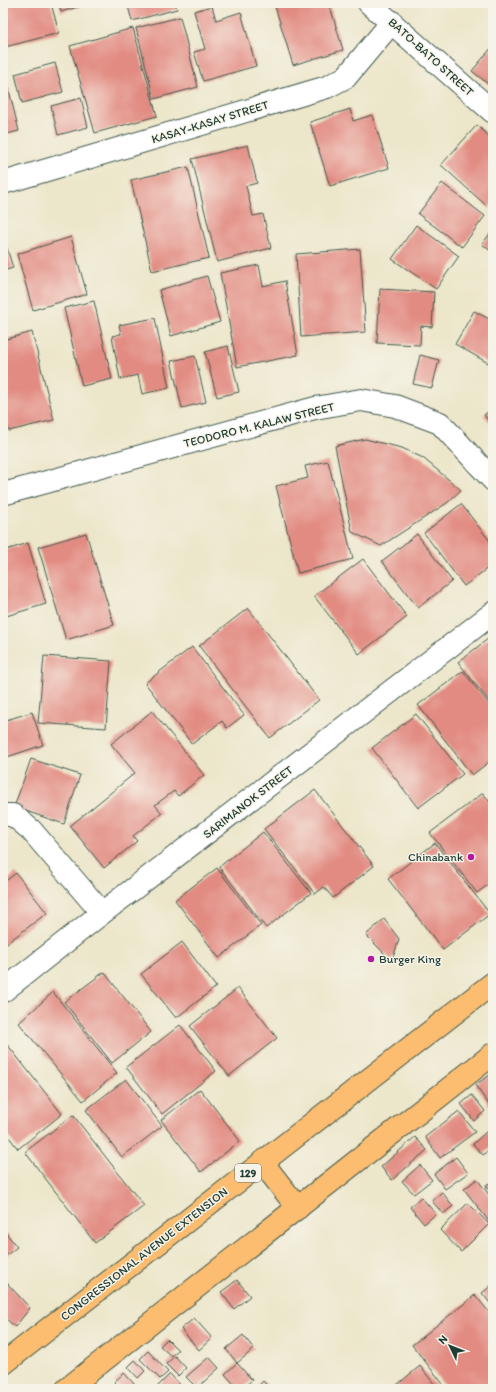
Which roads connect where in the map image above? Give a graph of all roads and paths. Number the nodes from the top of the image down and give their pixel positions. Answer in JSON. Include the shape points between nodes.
{"nodes":[{"id":1,"x":369,"y":3,"type":"edge"},
{"id":2,"x":392,"y":22,"type":"junction"},
{"id":3,"x":493,"y":112,"type":"edge"},
{"id":4,"x":3,"y":183,"type":"edge"},
{"id":5,"x":493,"y":480,"type":"edge"},
{"id":6,"x":3,"y":494,"type":"edge"},
{"id":7,"x":493,"y":613,"type":"edge"},
{"id":8,"x":3,"y":815,"type":"edge"},
{"id":9,"x":102,"y":913,"type":"junction"},
{"id":10,"x":493,"y":983,"type":"edge"},
{"id":11,"x":3,"y":991,"type":"edge"},
{"id":12,"x":493,"y":1054,"type":"edge"},
{"id":13,"x":262,"y":1162,"type":"junction"},
{"id":14,"x":298,"y":1208,"type":"junction"},
{"id":15,"x":3,"y":1364,"type":"edge"},
{"id":16,"x":67,"y":1389,"type":"edge"}],
"edges":[{"from":1,"to":2,"type":"street","name":"BATO-BATO STREET"},
{"from":2,"to":3,"type":"street","name":"BATO-BATO STREET"},
{"from":2,"to":4,"type":"street","name":"KASAY-KASAY STREET","via":[[346,77],[327,87]]},
{"from":5,"to":6,"type":"street","name":"TEODORO M. KALAW STREET","via":[[440,423],[395,406],[361,400],[315,408]]},
{"from":7,"to":9,"type":"street","name":"SARIMANOK STREET"},
{"from":8,"to":9,"type":"street","via":[[13,815],[31,830]]},
{"from":9,"to":11,"type":"street","name":"SARIMANOK STREET"},
{"from":10,"to":13,"type":"main road","name":"CONGRESSIONAL AVENUE EXTENSION","number":"129"},
{"from":12,"to":14,"type":"main road"},
{"from":13,"to":14,"type":"main road"},
{"from":13,"to":15,"type":"main road","name":"CONGRESSIONAL AVENUE EXTENSION","number":"129"},
{"from":14,"to":16,"type":"main road"}]}
